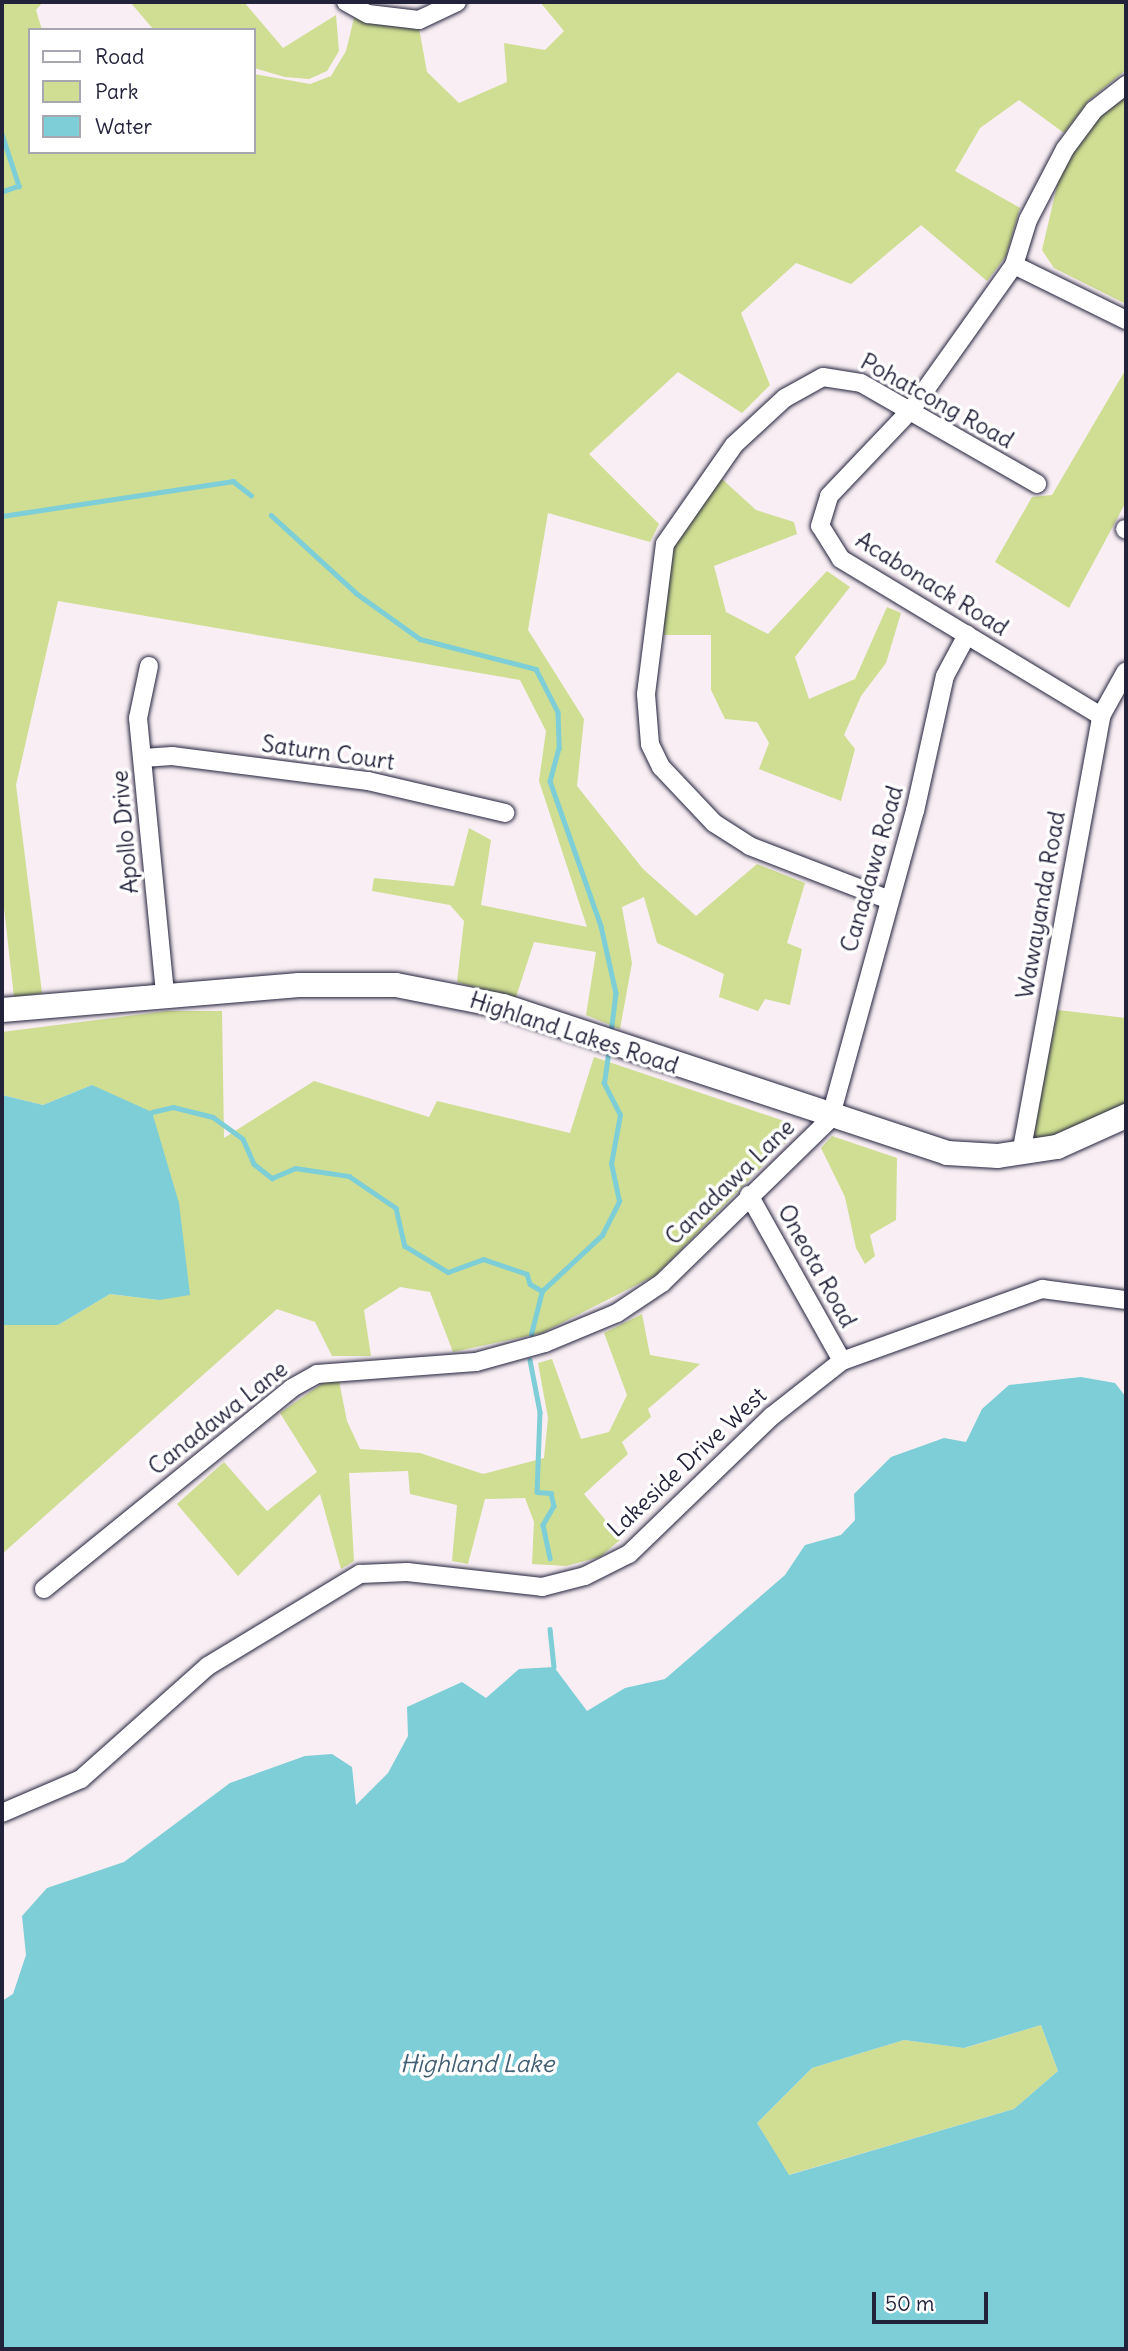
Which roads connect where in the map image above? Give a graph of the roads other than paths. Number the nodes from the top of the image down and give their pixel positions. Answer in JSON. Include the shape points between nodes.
{"nodes":[{"id":1,"x":346,"y":2,"type":"edge"},
{"id":2,"x":457,"y":2,"type":"edge"},
{"id":3,"x":1126,"y":85,"type":"edge"},
{"id":4,"x":1014,"y":265,"type":"junction"},
{"id":5,"x":1126,"y":320,"type":"edge"},
{"id":6,"x":911,"y":410,"type":"junction"},
{"id":7,"x":1037,"y":484,"type":"dead end"},
{"id":8,"x":967,"y":635,"type":"junction"},
{"id":9,"x":149,"y":666,"type":"dead end"},
{"id":10,"x":1126,"y":671,"type":"edge"},
{"id":11,"x":1101,"y":716,"type":"junction"},
{"id":12,"x":143,"y":758,"type":"junction"},
{"id":13,"x":505,"y":813,"type":"dead end"},
{"id":14,"x":887,"y":899,"type":"junction"},
{"id":15,"x":165,"y":994,"type":"junction"},
{"id":16,"x":2,"y":1010,"type":"edge"},
{"id":17,"x":830,"y":1119,"type":"junction"},
{"id":18,"x":1124,"y":1122,"type":"edge"},
{"id":19,"x":1021,"y":1154,"type":"junction"},
{"id":20,"x":749,"y":1195,"type":"junction"},
{"id":21,"x":1126,"y":1300,"type":"edge"},
{"id":22,"x":842,"y":1361,"type":"junction"},
{"id":23,"x":44,"y":1589,"type":"dead end"},
{"id":24,"x":2,"y":1813,"type":"edge"}],
"edges":[{"from":1,"to":2,"type":"street","via":[[368,14],[419,20]]},
{"from":3,"to":4,"type":"street","name":"Acabonack Road","via":[[1094,110],[1065,149],[1028,219]]},
{"from":4,"to":5,"type":"street"},
{"from":4,"to":6,"type":"street","name":"Acabonack Road"},
{"from":6,"to":7,"type":"street","name":"Pohatcong Road"},
{"from":6,"to":8,"type":"street","name":"Acabonack Road","via":[[837,485],[820,526],[841,559]]},
{"from":6,"to":14,"type":"street","name":"Pohatcong Road","via":[[848,377],[823,377],[785,398],[734,445],[665,544],[646,694],[650,744],[661,767],[714,823],[774,857]]},
{"from":8,"to":11,"type":"street","name":"Acabonack Road"},
{"from":8,"to":14,"type":"street","name":"Canadawa Road","via":[[945,676],[915,811]]},
{"from":9,"to":12,"type":"street","name":"Apollo Drive","via":[[139,701]]},
{"from":10,"to":11,"type":"street","name":"Wawayanda Road"},
{"from":11,"to":19,"type":"street","name":"Wawayanda Road"},
{"from":12,"to":13,"type":"street","name":"Saturn Court","via":[[172,756],[368,781]]},
{"from":12,"to":15,"type":"street","name":"Apollo Drive"},
{"from":14,"to":17,"type":"street","name":"Canadawa Road"},
{"from":15,"to":16,"type":"street","name":"Highland Lakes Road"},
{"from":15,"to":17,"type":"street","name":"Highland Lakes Road","via":[[320,984],[433,990],[515,1010]]},
{"from":17,"to":19,"type":"street","name":"Highland Lakes Road","via":[[947,1153]]},
{"from":17,"to":20,"type":"street","name":"Canadawa Lane"},
{"from":18,"to":19,"type":"street","name":"Highland Lakes Road","via":[[1057,1147]]},
{"from":20,"to":22,"type":"street","name":"Oneota Road"},
{"from":20,"to":23,"type":"street","name":"Canadawa Lane","via":[[662,1283],[617,1313],[545,1343],[477,1362],[405,1371],[351,1367],[301,1383]]},
{"from":21,"to":22,"type":"street","name":"Lakeside Drive West","via":[[1042,1289]]},
{"from":22,"to":24,"type":"street","name":"Lakeside Drive West","via":[[803,1388],[629,1554],[606,1568],[542,1587],[407,1572],[360,1574],[208,1666],[81,1779],[29,1806]]}]}
